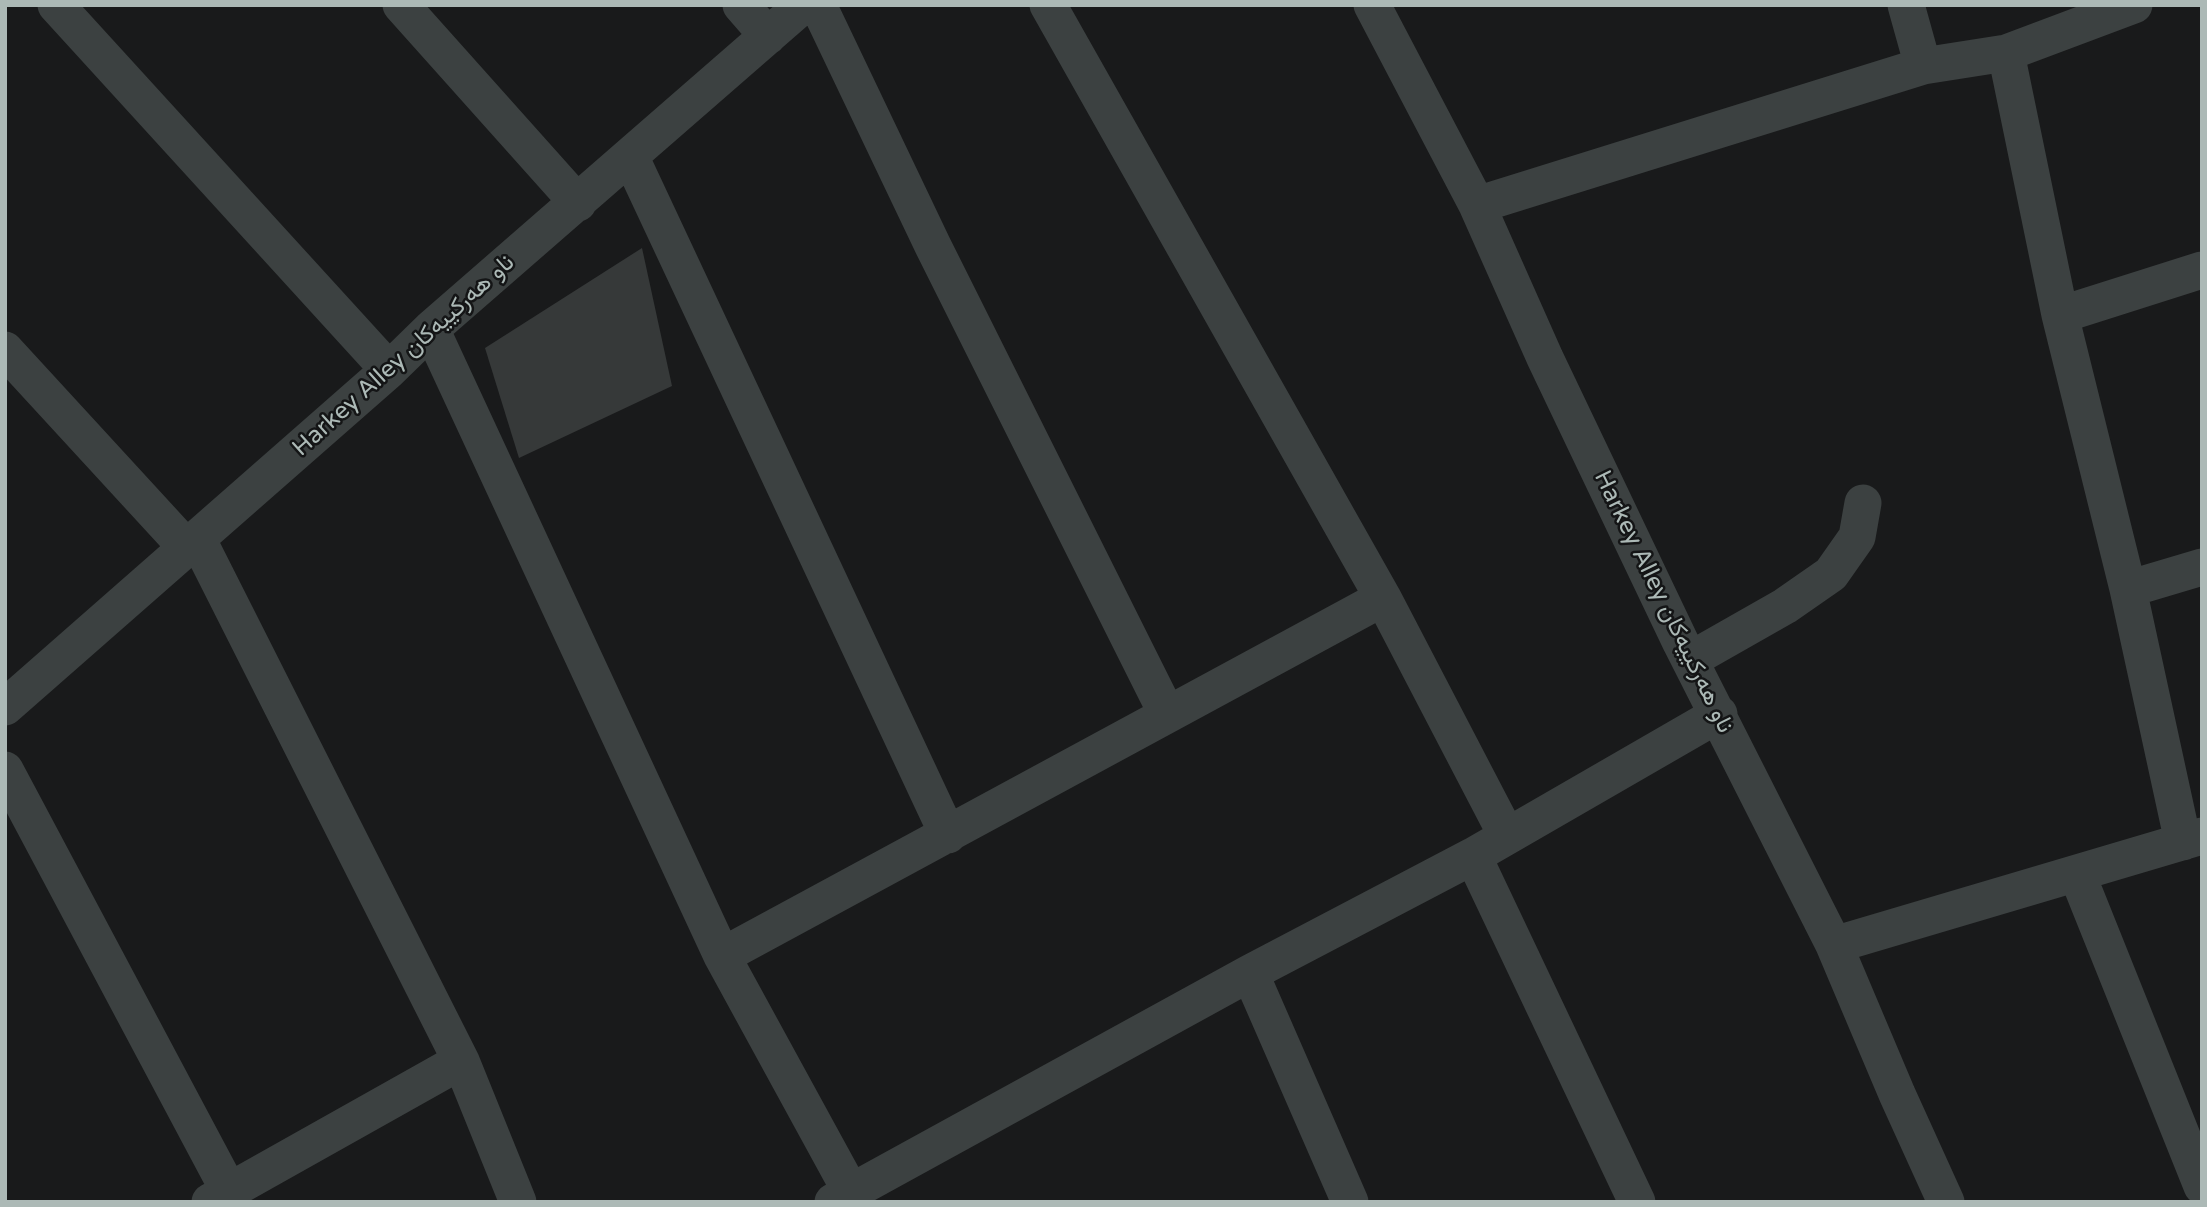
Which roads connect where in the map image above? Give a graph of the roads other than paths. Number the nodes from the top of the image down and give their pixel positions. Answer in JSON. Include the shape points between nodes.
{"nodes":[{"id":1,"x":56,"y":5,"type":"edge"},
{"id":2,"x":401,"y":5,"type":"edge"},
{"id":3,"x":741,"y":5,"type":"edge"},
{"id":4,"x":803,"y":5,"type":"edge"},
{"id":5,"x":818,"y":5,"type":"edge"},
{"id":6,"x":1048,"y":5,"type":"edge"},
{"id":7,"x":1372,"y":5,"type":"edge"},
{"id":8,"x":1906,"y":5,"type":"edge"},
{"id":9,"x":2134,"y":5,"type":"edge"},
{"id":10,"x":768,"y":36,"type":"junction"},
{"id":11,"x":2006,"y":53,"type":"junction"},
{"id":12,"x":1923,"y":65,"type":"junction"},
{"id":13,"x":630,"y":156,"type":"junction"},
{"id":14,"x":578,"y":203,"type":"junction"},
{"id":15,"x":1477,"y":205,"type":"junction"},
{"id":16,"x":2202,"y":270,"type":"edge"},
{"id":17,"x":2060,"y":315,"type":"junction"},
{"id":18,"x":431,"y":329,"type":"junction"},
{"id":19,"x":5,"y":350,"type":"edge"},
{"id":20,"x":389,"y":370,"type":"junction"},
{"id":21,"x":1863,"y":503,"type":"dead end"},
{"id":22,"x":192,"y":543,"type":"junction"},
{"id":23,"x":2202,"y":567,"type":"edge"},
{"id":24,"x":2128,"y":589,"type":"junction"},
{"id":25,"x":1383,"y":598,"type":"junction"},
{"id":26,"x":1690,"y":660,"type":"junction"},
{"id":27,"x":5,"y":707,"type":"edge"},
{"id":28,"x":1167,"y":714,"type":"junction"},
{"id":29,"x":1719,"y":714,"type":"junction"},
{"id":30,"x":5,"y":769,"type":"edge"},
{"id":31,"x":948,"y":835,"type":"junction"},
{"id":32,"x":1507,"y":836,"type":"junction"},
{"id":33,"x":2192,"y":839,"type":"edge"},
{"id":34,"x":1473,"y":856,"type":"junction"},
{"id":35,"x":2077,"y":874,"type":"junction"},
{"id":36,"x":1834,"y":945,"type":"junction"},
{"id":37,"x":722,"y":956,"type":"junction"},
{"id":38,"x":1250,"y":973,"type":"junction"},
{"id":39,"x":461,"y":1061,"type":"junction"},
{"id":40,"x":2202,"y":1186,"type":"edge"},
{"id":41,"x":220,"y":1196,"type":"edge"},
{"id":42,"x":842,"y":1197,"type":"edge"},
{"id":43,"x":518,"y":1202,"type":"edge"},
{"id":44,"x":1350,"y":1202,"type":"edge"},
{"id":45,"x":1637,"y":1202,"type":"edge"},
{"id":46,"x":1946,"y":1202,"type":"edge"}],
"edges":[{"from":1,"to":20,"type":"street"},
{"from":2,"to":14,"type":"street"},
{"from":3,"to":10,"type":"street"},
{"from":4,"to":10,"type":"street","name":"Harkey Alley ناو هەركييەكان"},
{"from":5,"to":28,"type":"street"},
{"from":6,"to":25,"type":"street"},
{"from":7,"to":15,"type":"street","name":"Harkey Alley ناو هەركييەكان"},
{"from":8,"to":12,"type":"street"},
{"from":9,"to":11,"type":"street"},
{"from":10,"to":13,"type":"street","name":"Harkey Alley ناو هەركييەكان"},
{"from":11,"to":12,"type":"street"},
{"from":11,"to":17,"type":"street"},
{"from":12,"to":15,"type":"street"},
{"from":13,"to":14,"type":"street","name":"Harkey Alley ناو هەركييەكان"},
{"from":13,"to":31,"type":"street"},
{"from":14,"to":18,"type":"street","name":"Harkey Alley ناو هەركييەكان"},
{"from":15,"to":26,"type":"street","name":"Harkey Alley ناو هەركييەكان"},
{"from":16,"to":17,"type":"street"},
{"from":17,"to":24,"type":"street"},
{"from":18,"to":20,"type":"street","name":"Harkey Alley ناو هەركييەكان"},
{"from":18,"to":37,"type":"street"},
{"from":19,"to":22,"type":"street"},
{"from":20,"to":22,"type":"street","name":"Harkey Alley ناو هەركييەكان"},
{"from":21,"to":26,"type":"street","via":[[1857,537],[1831,574]]},
{"from":22,"to":27,"type":"street","name":"Harkey Alley ناو هەركييەكان"},
{"from":22,"to":39,"type":"street"},
{"from":23,"to":24,"type":"street"},
{"from":24,"to":33,"type":"street"},
{"from":25,"to":28,"type":"street"},
{"from":25,"to":32,"type":"street"},
{"from":26,"to":29,"type":"street","name":"Harkey Alley ناو هەركييەكان"},
{"from":28,"to":31,"type":"street"},
{"from":29,"to":32,"type":"street"},
{"from":29,"to":36,"type":"street","name":"Harkey Alley ناو هەركييەكان"},
{"from":30,"to":41,"type":"street"},
{"from":31,"to":37,"type":"street"},
{"from":32,"to":34,"type":"street"},
{"from":33,"to":35,"type":"street"},
{"from":34,"to":38,"type":"street"},
{"from":34,"to":45,"type":"street"},
{"from":35,"to":36,"type":"street"},
{"from":35,"to":40,"type":"street"},
{"from":36,"to":46,"type":"street","name":"Harkey Alley ناو هەركييەكان"},
{"from":37,"to":42,"type":"street"},
{"from":38,"to":42,"type":"street"},
{"from":38,"to":44,"type":"street"},
{"from":39,"to":41,"type":"street"},
{"from":39,"to":43,"type":"street"}]}
